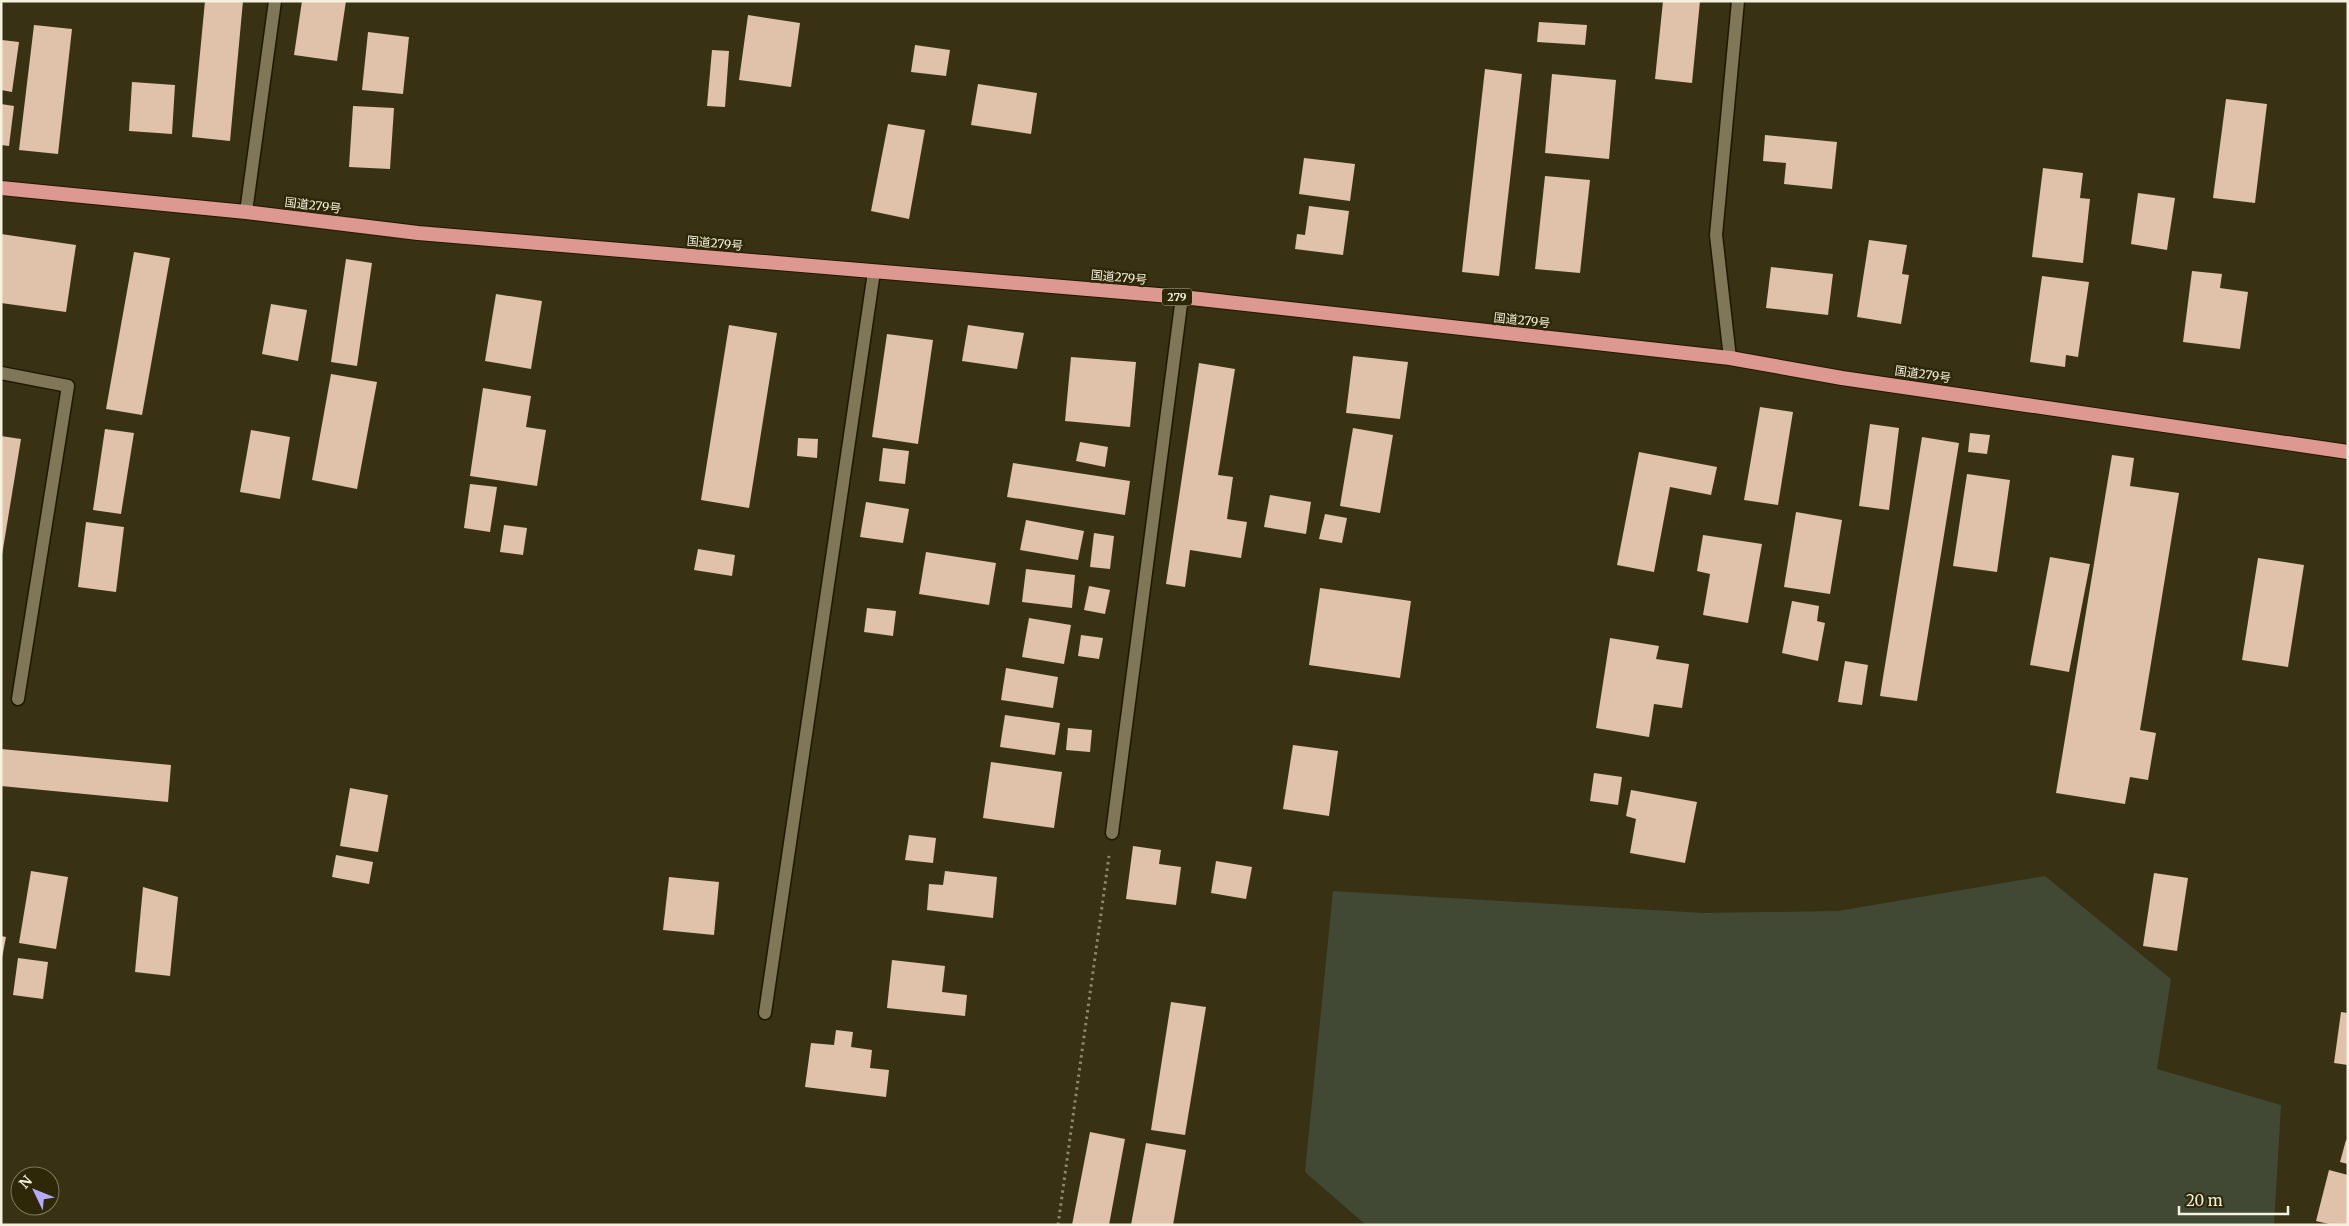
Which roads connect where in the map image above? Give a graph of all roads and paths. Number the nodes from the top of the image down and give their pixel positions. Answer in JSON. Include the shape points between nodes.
{"nodes":[{"id":1,"x":275,"y":1,"type":"edge"},
{"id":2,"x":1738,"y":1,"type":"edge"},
{"id":3,"x":1,"y":188,"type":"edge"},
{"id":4,"x":246,"y":212,"type":"junction"},
{"id":5,"x":874,"y":272,"type":"junction"},
{"id":6,"x":1182,"y":297,"type":"junction"},
{"id":7,"x":1730,"y":358,"type":"junction"},
{"id":8,"x":1,"y":373,"type":"edge"},
{"id":9,"x":2348,"y":452,"type":"edge"},
{"id":10,"x":18,"y":699,"type":"dead end"},
{"id":11,"x":1112,"y":833,"type":"joint"},
{"id":12,"x":765,"y":1013,"type":"dead end"},
{"id":13,"x":1058,"y":1225,"type":"edge"}],
"edges":[{"from":1,"to":4,"type":"street"},
{"from":2,"to":7,"type":"street","via":[[1716,235]]},
{"from":3,"to":4,"type":"highway","name":"国道279号","number":"279"},
{"from":4,"to":5,"type":"highway","name":"国道279号","number":"279","via":[[418,233]]},
{"from":5,"to":6,"type":"highway","name":"国道279号","number":"279"},
{"from":5,"to":12,"type":"street"},
{"from":6,"to":7,"type":"highway","name":"国道279号","number":"279"},
{"from":6,"to":11,"type":"street"},
{"from":7,"to":9,"type":"highway","name":"国道279号","number":"279","via":[[1842,378]]},
{"from":8,"to":10,"type":"street","via":[[68,386]]},
{"from":11,"to":13,"type":"path"}]}
